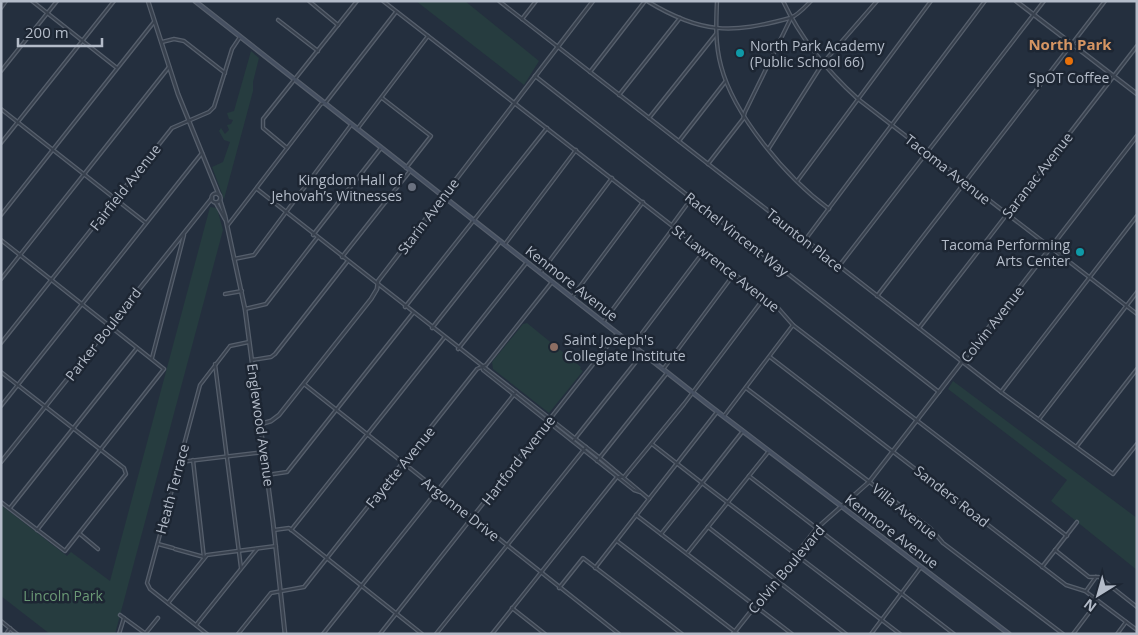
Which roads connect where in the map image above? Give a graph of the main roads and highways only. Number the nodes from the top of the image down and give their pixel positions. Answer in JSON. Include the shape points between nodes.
{"nodes":[{"id":1,"x":196,"y":1,"type":"edge"},
{"id":2,"x":1009,"y":634,"type":"edge"}],
"edges":[{"from":1,"to":2,"type":"main road","name":"Kenmore Avenue","via":[[642,353]]}]}
